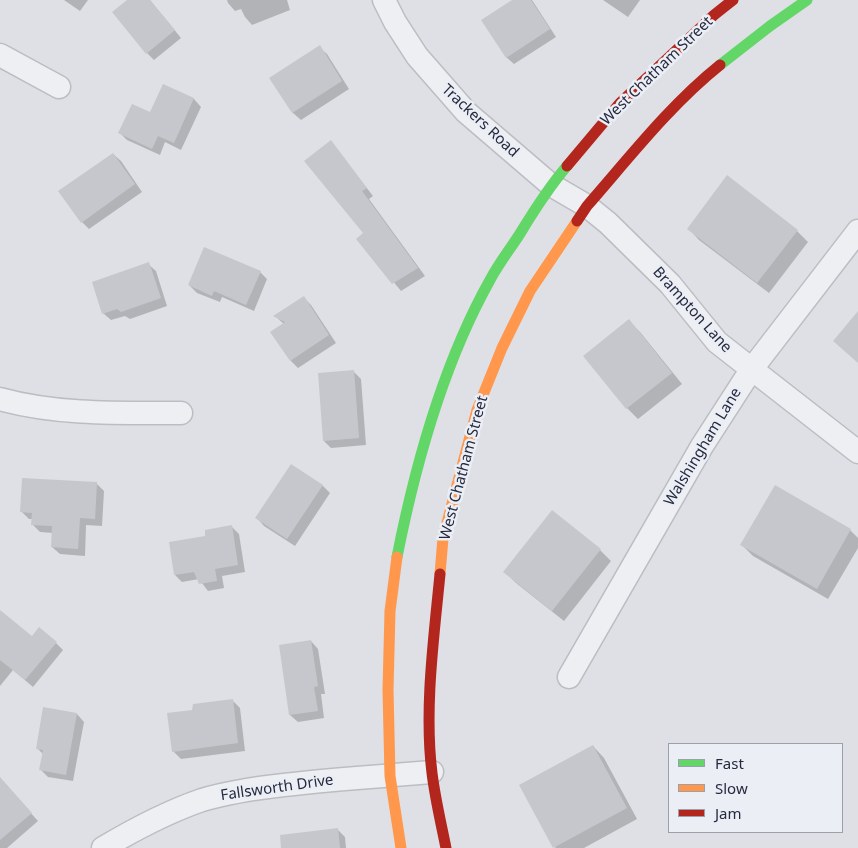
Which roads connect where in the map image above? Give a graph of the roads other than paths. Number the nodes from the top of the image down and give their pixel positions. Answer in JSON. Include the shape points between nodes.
{"nodes":[{"id":1,"x":384,"y":0,"type":"edge"},
{"id":2,"x":734,"y":0,"type":"edge"},
{"id":3,"x":808,"y":0,"type":"edge"},
{"id":4,"x":0,"y":55,"type":"edge"},
{"id":5,"x":60,"y":87,"type":"dead end"},
{"id":6,"x":551,"y":185,"type":"junction"},
{"id":7,"x":587,"y":206,"type":"junction"},
{"id":8,"x":858,"y":231,"type":"edge"},
{"id":9,"x":751,"y":370,"type":"junction"},
{"id":10,"x":0,"y":399,"type":"edge"},
{"id":11,"x":181,"y":413,"type":"dead end"},
{"id":12,"x":858,"y":452,"type":"edge"},
{"id":13,"x":569,"y":677,"type":"dead end"},
{"id":14,"x":432,"y":772,"type":"junction"},
{"id":15,"x":390,"y":776,"type":"junction"},
{"id":16,"x":103,"y":848,"type":"edge"},
{"id":17,"x":401,"y":848,"type":"edge"},
{"id":18,"x":446,"y":848,"type":"edge"}],
"edges":[{"from":1,"to":6,"type":"street","name":"Trackers Road","via":[[417,56],[441,85],[466,112]]},
{"from":2,"to":6,"type":"street","name":"West Chatham Street","via":[[620,103]]},
{"from":3,"to":7,"type":"street","name":"West Chatham Street","via":[[708,75],[664,118]]},
{"from":4,"to":5,"type":"street"},
{"from":6,"to":7,"type":"street","name":"Brampton Lane"},
{"from":6,"to":15,"type":"street","name":"West Chatham Street","via":[[490,280],[459,345],[430,425],[407,506],[390,611]]},
{"from":7,"to":9,"type":"street","name":"Brampton Lane","via":[[608,222],[670,284],[717,342]]},
{"from":7,"to":14,"type":"street","name":"West Chatham Street","via":[[530,291],[502,348],[474,419],[443,538],[432,659]]},
{"from":8,"to":9,"type":"street","name":"Walshingham Lane"},
{"from":9,"to":12,"type":"street","name":"Brampton Lane"},
{"from":9,"to":13,"type":"street","name":"Walshingham Lane","via":[[702,446]]},
{"from":10,"to":11,"type":"street","via":[[68,410]]},
{"from":14,"to":15,"type":"street","name":"Fallsworth Drive"},
{"from":14,"to":18,"type":"street","name":"West Chatham Street"},
{"from":15,"to":16,"type":"street","name":"Fallsworth Drive","via":[[315,781],[225,794],[170,813]]},
{"from":15,"to":17,"type":"street","name":"West Chatham Street"}]}
